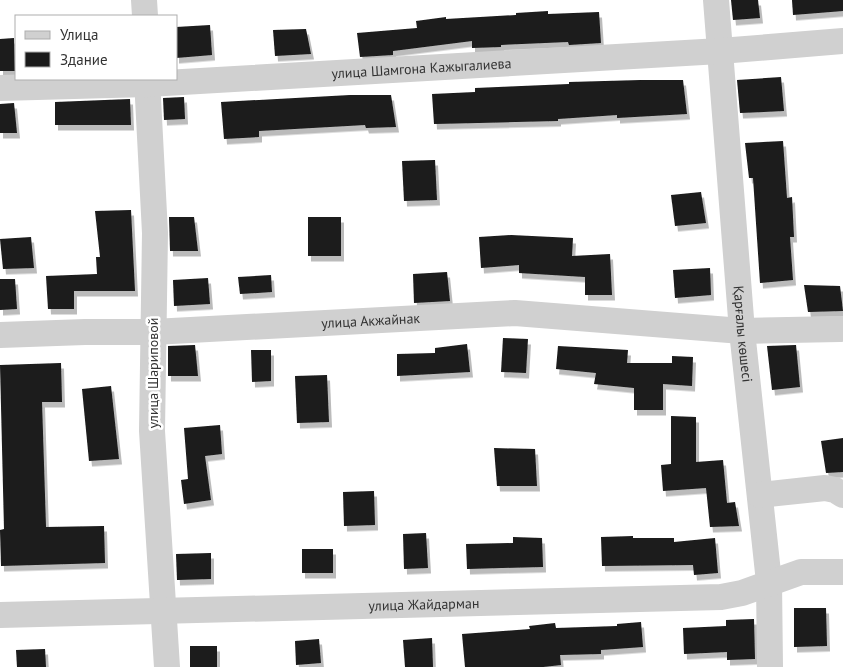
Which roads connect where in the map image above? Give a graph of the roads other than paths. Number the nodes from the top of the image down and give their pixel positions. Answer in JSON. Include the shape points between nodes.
{"nodes":[{"id":1,"x":144,"y":0,"type":"edge"},
{"id":2,"x":716,"y":0,"type":"edge"},
{"id":3,"x":145,"y":15,"type":"edge"},
{"id":4,"x":843,"y":41,"type":"edge"},
{"id":5,"x":720,"y":51,"type":"junction"},
{"id":6,"x":178,"y":79,"type":"edge"},
{"id":7,"x":167,"y":80,"type":"edge"},
{"id":8,"x":148,"y":81,"type":"edge"},
{"id":9,"x":0,"y":88,"type":"edge"},
{"id":10,"x":840,"y":330,"type":"dead end"},
{"id":11,"x":742,"y":331,"type":"junction"},
{"id":12,"x":153,"y":332,"type":"junction"},
{"id":13,"x":0,"y":335,"type":"edge"},
{"id":14,"x":760,"y":495,"type":"junction"},
{"id":15,"x":843,"y":495,"type":"edge"},
{"id":16,"x":843,"y":572,"type":"edge"},
{"id":17,"x":769,"y":582,"type":"junction"},
{"id":18,"x":162,"y":610,"type":"junction"},
{"id":19,"x":0,"y":615,"type":"edge"},
{"id":20,"x":167,"y":667,"type":"edge"},
{"id":21,"x":770,"y":667,"type":"edge"}],
"edges":[{"from":1,"to":3,"type":"street"},
{"from":2,"to":5,"type":"street","name":"Қарғалы көшесі"},
{"from":4,"to":5,"type":"street","name":"улица Шамгона Кажыгалиева"},
{"from":5,"to":6,"type":"street","name":"улица Шамгона Кажыгалиева"},
{"from":5,"to":11,"type":"street","name":"Қарғалы көшесі"},
{"from":7,"to":8,"type":"street","name":"улица Шамгона Кажыгалиева"},
{"from":8,"to":9,"type":"street","name":"улица Шамгона Кажыгалиева"},
{"from":8,"to":12,"type":"street","name":"улица Шариповой","via":[[155,234]]},
{"from":10,"to":11,"type":"street","name":"улица Акжайнак"},
{"from":11,"to":12,"type":"street","name":"улица Акжайнак","via":[[515,313]]},
{"from":11,"to":14,"type":"street","name":"Қарғалы көшесі"},
{"from":12,"to":13,"type":"street","name":"улица Акжайнак"},
{"from":12,"to":18,"type":"street","name":"улица Шариповой","via":[[152,430]]},
{"from":14,"to":15,"type":"street","via":[[825,488]]},
{"from":14,"to":17,"type":"street","name":"Қарғалы көшесі"},
{"from":16,"to":17,"type":"street","name":"улица Жайдарман","via":[[801,572]]},
{"from":17,"to":18,"type":"street","name":"улица Жайдарман","via":[[721,597]]},
{"from":17,"to":21,"type":"street","name":"Қарғалы көшесі"},
{"from":18,"to":19,"type":"street","name":"улица Жайдарман"},
{"from":18,"to":20,"type":"street","name":"улица Шариповой"}]}
